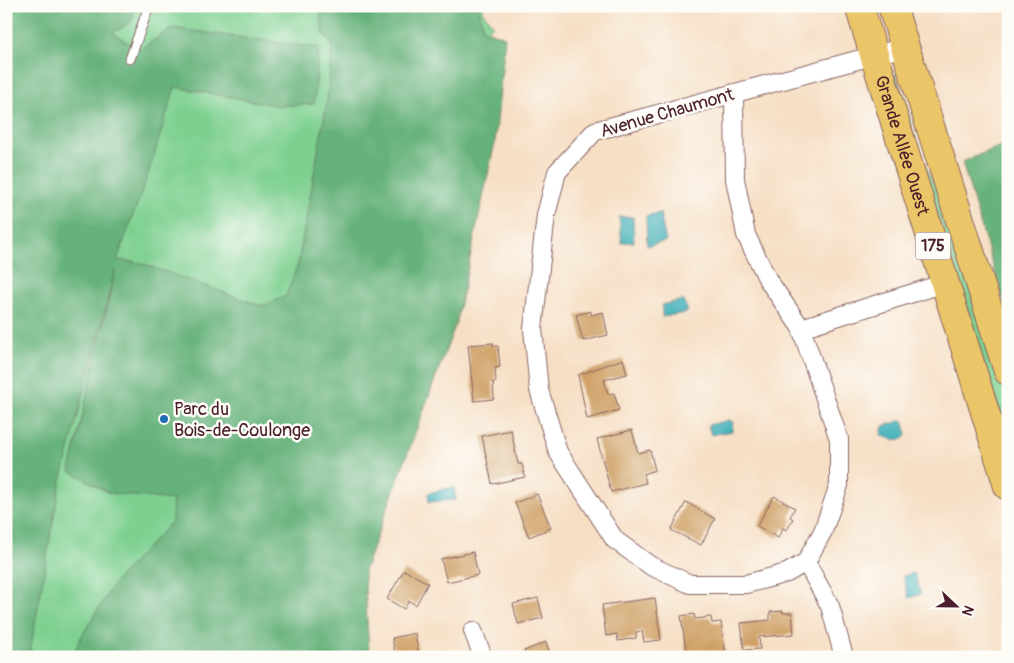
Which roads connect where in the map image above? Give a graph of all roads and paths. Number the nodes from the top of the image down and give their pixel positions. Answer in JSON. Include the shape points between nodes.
{"nodes":[{"id":1,"x":149,"y":6,"type":"edge"},
{"id":2,"x":859,"y":6,"type":"edge"},
{"id":3,"x":892,"y":6,"type":"edge"},
{"id":4,"x":905,"y":47,"type":"junction"},
{"id":5,"x":875,"y":57,"type":"junction"},
{"id":6,"x":130,"y":59,"type":"dead end"},
{"id":7,"x":734,"y":93,"type":"junction"},
{"id":8,"x":945,"y":283,"type":"junction"},
{"id":9,"x":800,"y":328,"type":"junction"},
{"id":10,"x":1008,"y":370,"type":"edge"},
{"id":11,"x":1003,"y":455,"type":"edge"},
{"id":12,"x":1008,"y":486,"type":"edge"},
{"id":13,"x":806,"y":562,"type":"junction"},
{"id":14,"x":473,"y":631,"type":"dead end"},
{"id":15,"x":483,"y":657,"type":"edge"},
{"id":16,"x":844,"y":657,"type":"edge"}],
"edges":[{"from":1,"to":6,"type":"lane"},
{"from":2,"to":5,"type":"main road","name":"Grande Allée Ouest","number":"175"},
{"from":3,"to":4,"type":"main road","name":"Grande Allée Ouest","number":"175"},
{"from":4,"to":5,"type":"street","name":"Avenue Chaumont"},
{"from":4,"to":10,"type":"main road","name":"Grande Allée Ouest","number":"175"},
{"from":5,"to":7,"type":"street","name":"Avenue Chaumont"},
{"from":5,"to":8,"type":"main road","name":"Grande Allée Ouest","number":"175"},
{"from":7,"to":9,"type":"street","via":[[735,179],[746,235],[768,280]]},
{"from":7,"to":13,"type":"street","name":"Avenue Chaumont","via":[[595,131],[558,172],[546,215],[533,329],[539,390],[558,452],[615,540],[651,566],[690,584],[746,584],[787,573]]},
{"from":8,"to":9,"type":"street"},
{"from":8,"to":11,"type":"main road","name":"Grande Allée Ouest","number":"175"},
{"from":9,"to":13,"type":"street","via":[[839,439],[839,484],[823,532]]},
{"from":11,"to":12,"type":"main road","name":"Grande Allée Ouest","number":"175"},
{"from":13,"to":16,"type":"street","via":[[830,606]]},
{"from":14,"to":15,"type":"street"}]}
